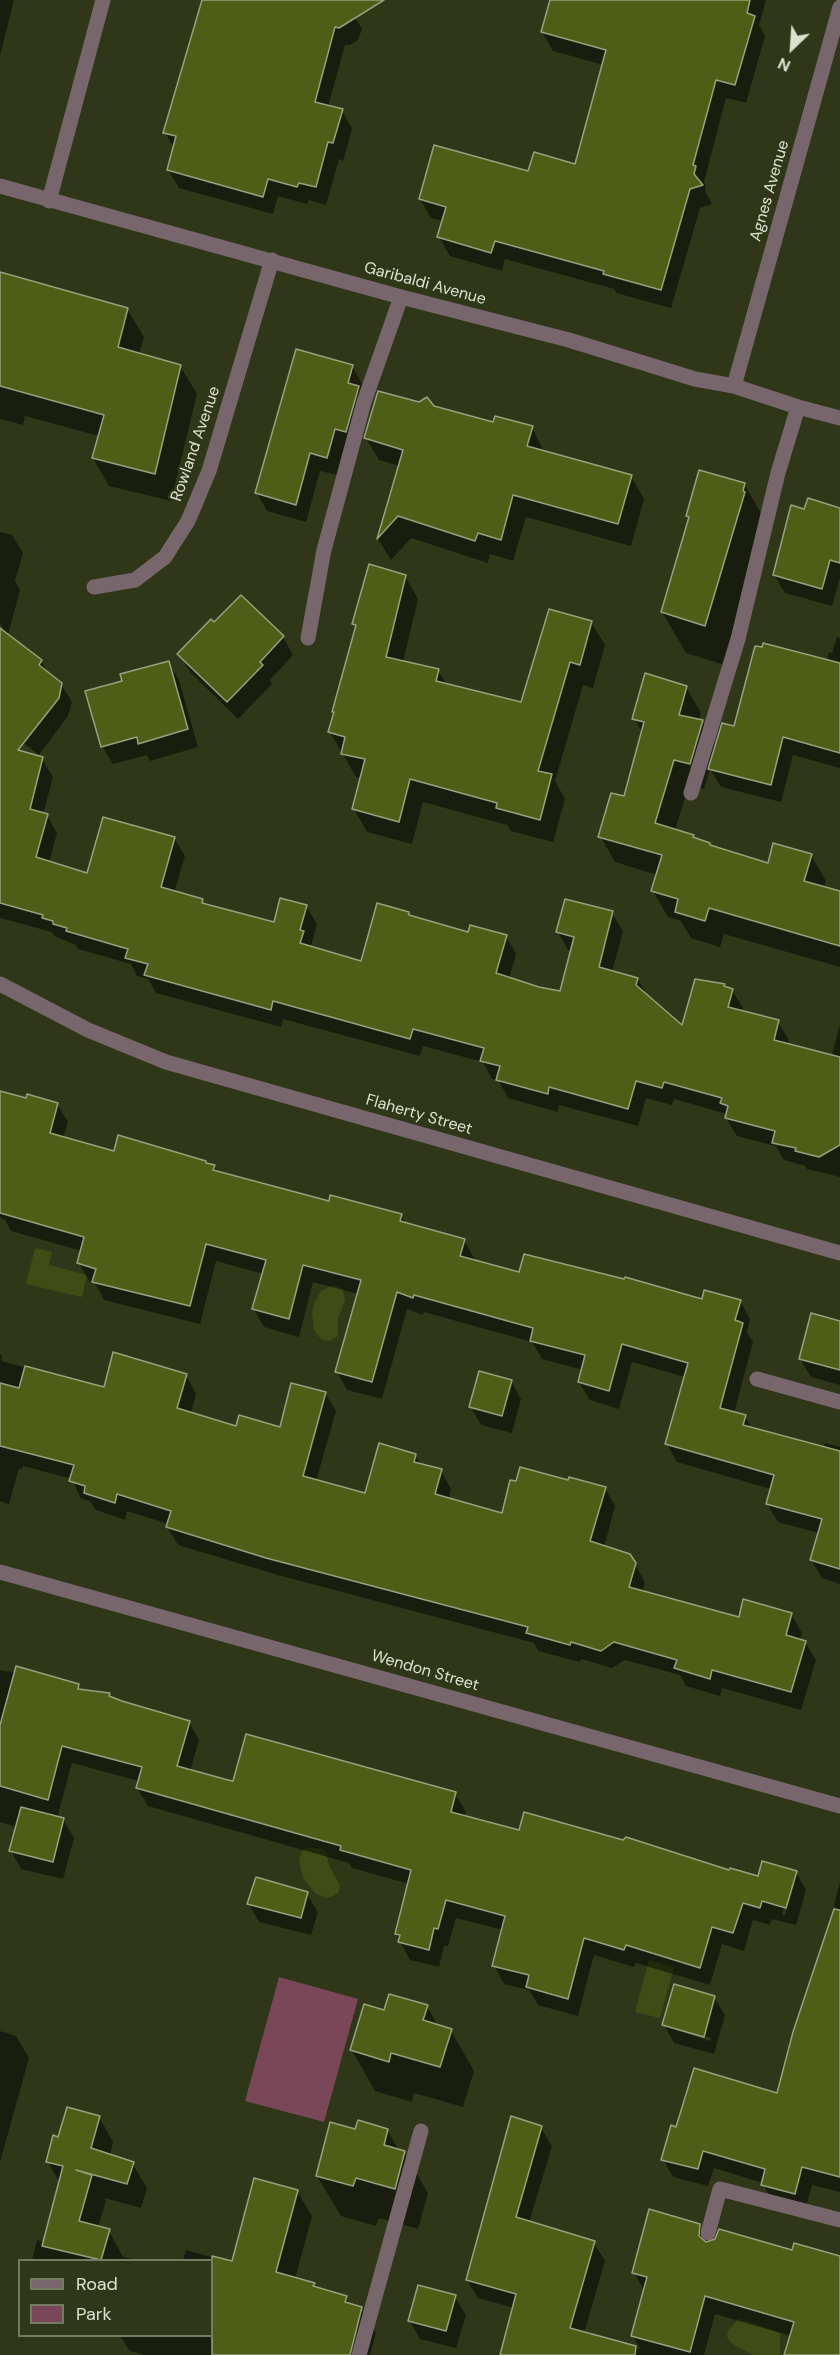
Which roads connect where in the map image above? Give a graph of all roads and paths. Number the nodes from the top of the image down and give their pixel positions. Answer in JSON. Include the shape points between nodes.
{"nodes":[{"id":1,"x":103,"y":0,"type":"edge"},
{"id":2,"x":840,"y":7,"type":"edge"},
{"id":3,"x":0,"y":186,"type":"edge"},
{"id":4,"x":49,"y":201,"type":"junction"},
{"id":5,"x":272,"y":260,"type":"junction"},
{"id":6,"x":401,"y":297,"type":"junction"},
{"id":7,"x":734,"y":386,"type":"junction"},
{"id":8,"x":798,"y":407,"type":"junction"},
{"id":9,"x":840,"y":418,"type":"edge"},
{"id":10,"x":94,"y":587,"type":"dead end"},
{"id":11,"x":308,"y":638,"type":"dead end"},
{"id":12,"x":691,"y":793,"type":"dead end"},
{"id":13,"x":0,"y":984,"type":"edge"},
{"id":14,"x":840,"y":1253,"type":"edge"},
{"id":15,"x":757,"y":1378,"type":"dead end"},
{"id":16,"x":840,"y":1402,"type":"edge"},
{"id":17,"x":0,"y":1572,"type":"edge"},
{"id":18,"x":840,"y":1806,"type":"edge"},
{"id":19,"x":422,"y":2131,"type":"dead end"},
{"id":20,"x":840,"y":2220,"type":"edge"},
{"id":21,"x":708,"y":2234,"type":"dead end"},
{"id":22,"x":359,"y":2355,"type":"edge"}],
"edges":[{"from":1,"to":4,"type":"street"},
{"from":2,"to":7,"type":"street","name":"Agnes Avenue"},
{"from":3,"to":4,"type":"street","name":"Garibaldi Avenue"},
{"from":4,"to":5,"type":"street","name":"Garibaldi Avenue"},
{"from":5,"to":6,"type":"street","name":"Garibaldi Avenue"},
{"from":5,"to":10,"type":"street","name":"Rowland Avenue","via":[[209,471],[188,521],[165,557],[135,580]]},
{"from":6,"to":7,"type":"street","name":"Garibaldi Avenue","via":[[569,340],[694,379]]},
{"from":6,"to":11,"type":"street","via":[[364,402],[324,550]]},
{"from":7,"to":8,"type":"street","name":"Garibaldi Avenue"},
{"from":8,"to":9,"type":"street","name":"Garibaldi Avenue"},
{"from":8,"to":12,"type":"street","via":[[738,639]]},
{"from":13,"to":14,"type":"street","name":"Flaherty Street","via":[[88,1030],[166,1062]]},
{"from":15,"to":16,"type":"street"},
{"from":17,"to":18,"type":"street","name":"Wendon Street"},
{"from":19,"to":22,"type":"street"},
{"from":20,"to":21,"type":"street","via":[[720,2189]]}]}
